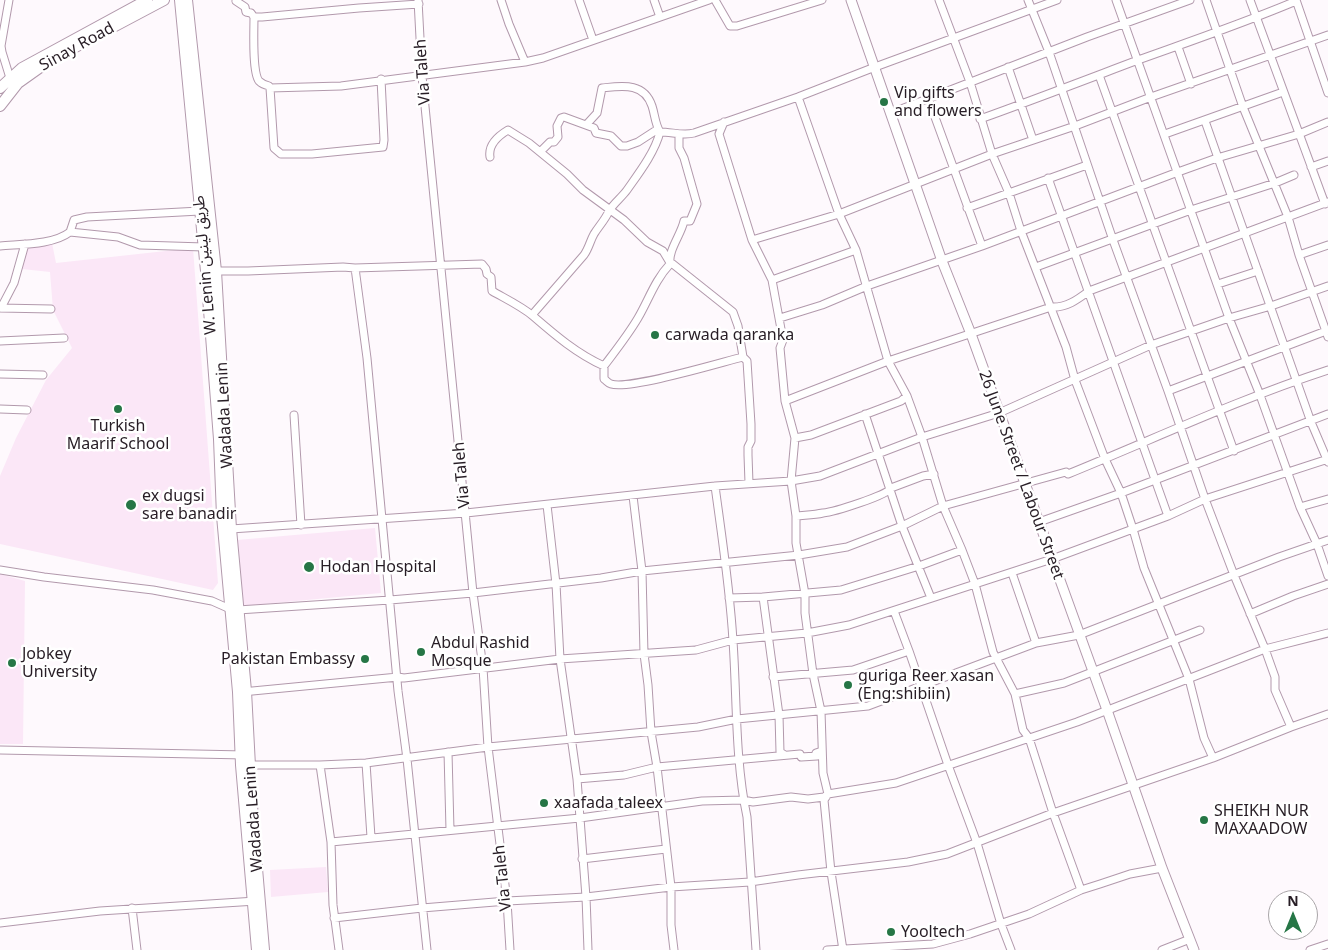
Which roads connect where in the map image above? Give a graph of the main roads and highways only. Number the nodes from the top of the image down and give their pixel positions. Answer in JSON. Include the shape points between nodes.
{"nodes":[{"id":1,"x":164,"y":0,"type":"edge"},
{"id":2,"x":180,"y":0,"type":"edge"},
{"id":3,"x":187,"y":0,"type":"edge"},
{"id":4,"x":140,"y":2,"type":"edge"},
{"id":5,"x":193,"y":80,"type":"junction"},
{"id":6,"x":0,"y":88,"type":"edge"},
{"id":7,"x":0,"y":106,"type":"edge"},
{"id":8,"x":211,"y":271,"type":"junction"},
{"id":9,"x":234,"y":610,"type":"junction"},
{"id":10,"x":256,"y":901,"type":"junction"},
{"id":11,"x":257,"y":950,"type":"edge"},
{"id":12,"x":264,"y":950,"type":"edge"}],
"edges":[{"from":1,"to":7,"type":"main road","name":"Sinay Road","via":[[49,61],[18,83]]},
{"from":2,"to":5,"type":"main road","name":"W. Lenin طريق لينين"},
{"from":3,"to":5,"type":"main road","name":"Wadada Lenin"},
{"from":4,"to":6,"type":"main road","name":"Sinay Road","via":[[22,68]]},
{"from":5,"to":8,"type":"main road","name":"Wadada Lenin"},
{"from":5,"to":8,"type":"main road","name":"W. Lenin طريق لينين","via":[[200,211],[204,247]]},
{"from":8,"to":9,"type":"main road","name":"W. Lenin طريق لينين"},
{"from":8,"to":9,"type":"main road","name":"Wadada Lenin"},
{"from":9,"to":10,"type":"main road","name":"Wadada Lenin"},
{"from":10,"to":11,"type":"main road"},
{"from":10,"to":12,"type":"main road","name":"Wadada Lenin"}]}
